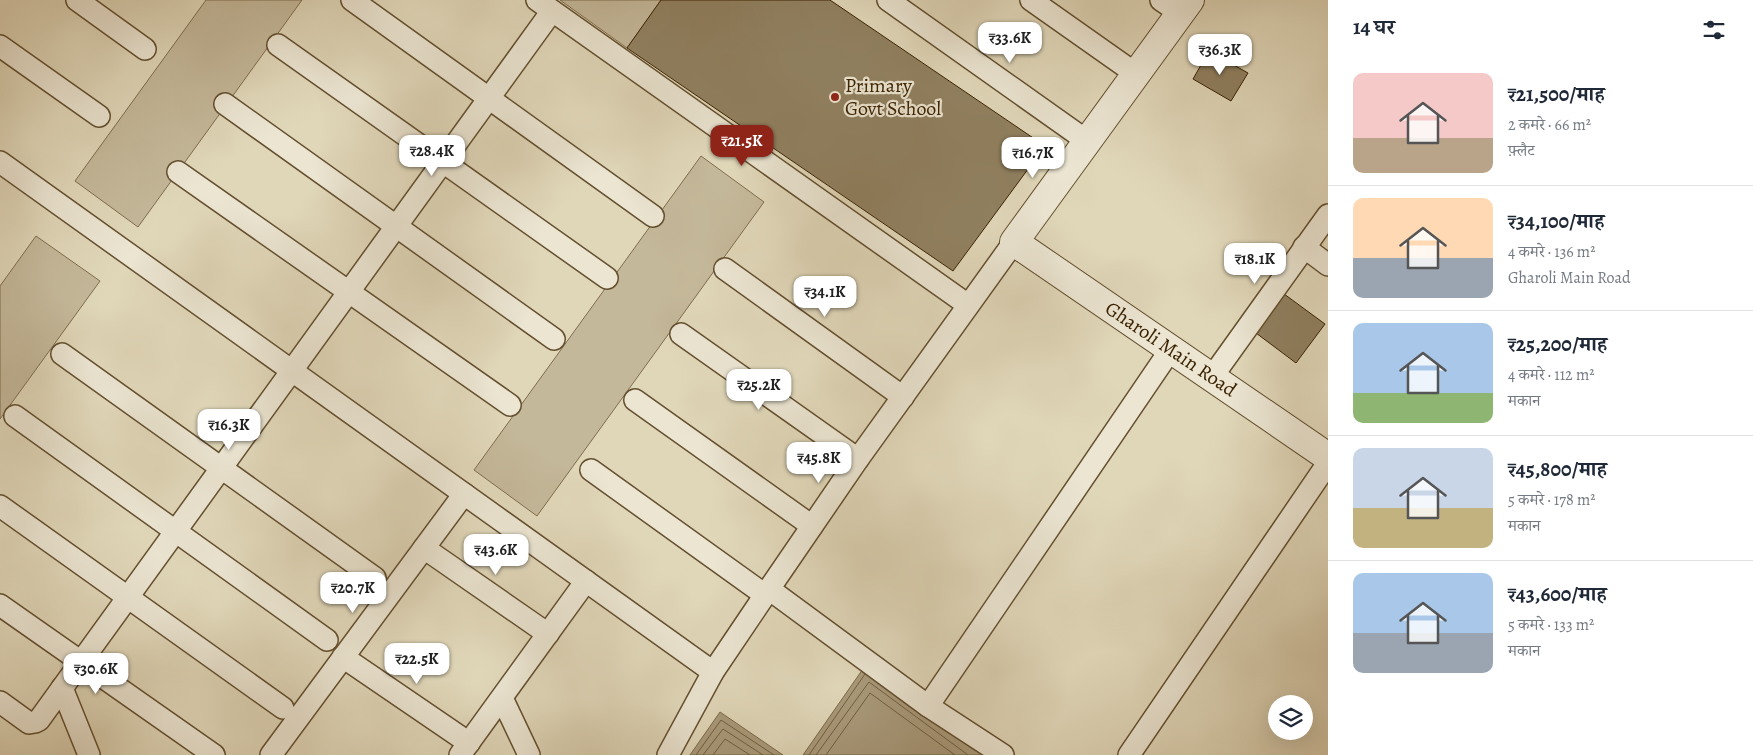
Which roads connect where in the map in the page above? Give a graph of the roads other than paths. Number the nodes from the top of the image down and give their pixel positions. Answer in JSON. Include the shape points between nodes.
{"nodes":[{"id":1,"x":77,"y":0,"type":"edge"},
{"id":2,"x":352,"y":0,"type":"edge"},
{"id":3,"x":888,"y":0,"type":"edge"},
{"id":4,"x":1031,"y":0,"type":"edge"},
{"id":5,"x":1177,"y":4,"type":"edge"},
{"id":6,"x":544,"y":5,"type":"edge"},
{"id":7,"x":278,"y":45,"type":"dead end"},
{"id":8,"x":0,"y":46,"type":"edge"},
{"id":9,"x":145,"y":49,"type":"dead end"},
{"id":10,"x":1136,"y":74,"type":"junction"},
{"id":11,"x":488,"y":98,"type":"junction"},
{"id":12,"x":225,"y":104,"type":"dead end"},
{"id":13,"x":99,"y":116,"type":"dead end"},
{"id":14,"x":1087,"y":141,"type":"junction"},
{"id":15,"x":0,"y":162,"type":"edge"},
{"id":16,"x":442,"y":162,"type":"junction"},
{"id":17,"x":178,"y":172,"type":"dead end"},
{"id":18,"x":1328,"y":215,"type":"edge"},
{"id":19,"x":653,"y":216,"type":"dead end"},
{"id":20,"x":396,"y":226,"type":"junction"},
{"id":21,"x":1014,"y":242,"type":"junction"},
{"id":22,"x":1304,"y":247,"type":"junction"},
{"id":23,"x":1328,"y":265,"type":"edge"},
{"id":24,"x":725,"y":269,"type":"dead end"},
{"id":25,"x":607,"y":278,"type":"dead end"},
{"id":26,"x":348,"y":292,"type":"junction"},
{"id":27,"x":968,"y":305,"type":"junction"},
{"id":28,"x":681,"y":334,"type":"dead end"},
{"id":29,"x":554,"y":339,"type":"dead end"},
{"id":30,"x":1171,"y":349,"type":"junction"},
{"id":31,"x":62,"y":354,"type":"dead end"},
{"id":32,"x":292,"y":370,"type":"junction"},
{"id":33,"x":1212,"y":377,"type":"junction"},
{"id":34,"x":903,"y":397,"type":"junction"},
{"id":35,"x":635,"y":400,"type":"dead end"},
{"id":36,"x":510,"y":405,"type":"dead end"},
{"id":37,"x":15,"y":416,"type":"dead end"},
{"id":38,"x":1328,"y":457,"type":"edge"},
{"id":39,"x":858,"y":459,"type":"junction"},
{"id":40,"x":1328,"y":463,"type":"edge"},
{"id":41,"x":221,"y":468,"type":"junction"},
{"id":42,"x":591,"y":470,"type":"dead end"},
{"id":43,"x":464,"y":494,"type":"junction"},
{"id":44,"x":0,"y":506,"type":"edge"},
{"id":45,"x":812,"y":526,"type":"junction"},
{"id":46,"x":175,"y":531,"type":"junction"},
{"id":47,"x":424,"y":548,"type":"junction"},
{"id":48,"x":375,"y":578,"type":"dead end"},
{"id":49,"x":586,"y":581,"type":"junction"},
{"id":50,"x":767,"y":592,"type":"junction"},
{"id":51,"x":128,"y":597,"type":"junction"},
{"id":52,"x":0,"y":605,"type":"edge"},
{"id":53,"x":548,"y":634,"type":"junction"},
{"id":54,"x":327,"y":640,"type":"dead end"},
{"id":55,"x":343,"y":657,"type":"junction"},
{"id":56,"x":81,"y":662,"type":"junction"},
{"id":57,"x":713,"y":672,"type":"junction"},
{"id":58,"x":62,"y":688,"type":"junction"},
{"id":59,"x":502,"y":698,"type":"junction"},
{"id":60,"x":0,"y":702,"type":"edge"},
{"id":61,"x":928,"y":706,"type":"junction"},
{"id":62,"x":283,"y":708,"type":"dead end"},
{"id":63,"x":465,"y":749,"type":"edge"},
{"id":64,"x":276,"y":753,"type":"edge"},
{"id":65,"x":89,"y":755,"type":"edge"},
{"id":66,"x":214,"y":755,"type":"edge"},
{"id":67,"x":529,"y":755,"type":"edge"},
{"id":68,"x":668,"y":755,"type":"edge"},
{"id":69,"x":1003,"y":755,"type":"edge"},
{"id":70,"x":1129,"y":755,"type":"edge"}],
"edges":[{"from":1,"to":9,"type":"street"},
{"from":2,"to":11,"type":"street"},
{"from":3,"to":14,"type":"street"},
{"from":4,"to":10,"type":"street"},
{"from":5,"to":10,"type":"street"},
{"from":6,"to":11,"type":"street"},
{"from":6,"to":27,"type":"street"},
{"from":7,"to":16,"type":"street"},
{"from":8,"to":13,"type":"street"},
{"from":10,"to":14,"type":"street"},
{"from":11,"to":16,"type":"street"},
{"from":11,"to":19,"type":"street"},
{"from":12,"to":20,"type":"street"},
{"from":14,"to":21,"type":"street"},
{"from":15,"to":32,"type":"street"},
{"from":16,"to":20,"type":"street"},
{"from":16,"to":25,"type":"street"},
{"from":17,"to":26,"type":"street"},
{"from":18,"to":22,"type":"street"},
{"from":20,"to":26,"type":"street"},
{"from":20,"to":29,"type":"street"},
{"from":21,"to":27,"type":"street"},
{"from":21,"to":30,"type":"street","name":"Gharoli Main Road"},
{"from":22,"to":23,"type":"street"},
{"from":22,"to":33,"type":"street"},
{"from":24,"to":34,"type":"street"},
{"from":26,"to":32,"type":"street"},
{"from":26,"to":36,"type":"street"},
{"from":27,"to":34,"type":"street"},
{"from":28,"to":39,"type":"street"},
{"from":30,"to":33,"type":"street","name":"Gharoli Main Road"},
{"from":30,"to":61,"type":"street"},
{"from":31,"to":41,"type":"street"},
{"from":32,"to":41,"type":"street"},
{"from":32,"to":43,"type":"street"},
{"from":33,"to":38,"type":"street","name":"Gharoli Main Road"},
{"from":34,"to":39,"type":"street"},
{"from":35,"to":45,"type":"street"},
{"from":37,"to":46,"type":"street"},
{"from":39,"to":45,"type":"street"},
{"from":40,"to":70,"type":"street"},
{"from":41,"to":46,"type":"street"},
{"from":41,"to":48,"type":"street"},
{"from":42,"to":50,"type":"street"},
{"from":43,"to":47,"type":"street"},
{"from":43,"to":49,"type":"street"},
{"from":44,"to":51,"type":"street"},
{"from":45,"to":50,"type":"street"},
{"from":46,"to":51,"type":"street"},
{"from":46,"to":54,"type":"street"},
{"from":47,"to":53,"type":"street"},
{"from":47,"to":55,"type":"street"},
{"from":49,"to":53,"type":"street"},
{"from":49,"to":57,"type":"street"},
{"from":50,"to":57,"type":"street"},
{"from":50,"to":61,"type":"street"},
{"from":51,"to":56,"type":"street"},
{"from":51,"to":62,"type":"street"},
{"from":52,"to":56,"type":"street"},
{"from":53,"to":59,"type":"street"},
{"from":55,"to":63,"type":"street"},
{"from":55,"to":64,"type":"street"},
{"from":56,"to":58,"type":"street"},
{"from":56,"to":66,"type":"street"},
{"from":57,"to":68,"type":"street"},
{"from":58,"to":60,"type":"street","via":[[36,722],[29,723]]},
{"from":58,"to":65,"type":"street"},
{"from":59,"to":63,"type":"street"},
{"from":59,"to":67,"type":"street"},
{"from":61,"to":69,"type":"street"}]}
